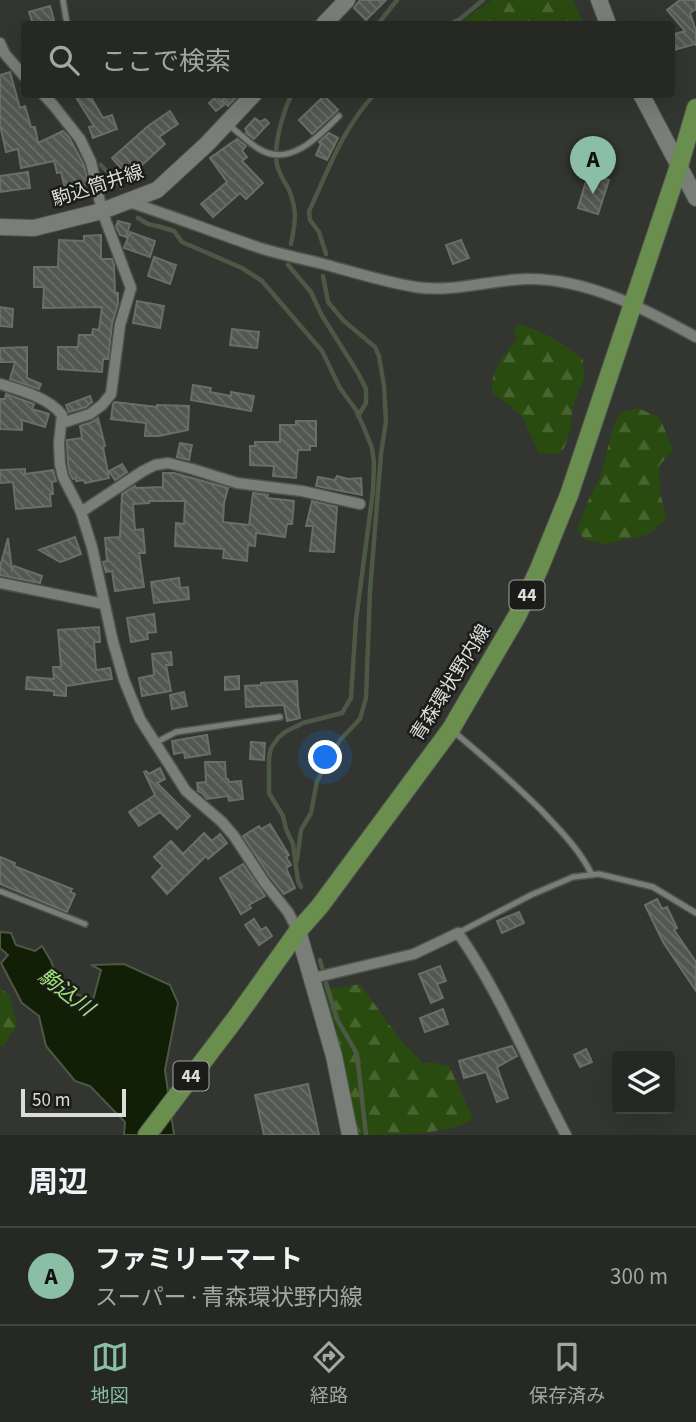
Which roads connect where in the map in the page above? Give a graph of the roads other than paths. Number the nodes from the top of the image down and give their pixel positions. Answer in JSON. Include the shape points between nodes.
{"nodes":[{"id":1,"x":63,"y":0,"type":"edge"},
{"id":2,"x":347,"y":0,"type":"edge"},
{"id":3,"x":599,"y":0,"type":"edge"},
{"id":4,"x":66,"y":21,"type":"edge"},
{"id":5,"x":327,"y":21,"type":"edge"},
{"id":6,"x":607,"y":21,"type":"edge"},
{"id":7,"x":0,"y":43,"type":"edge"},
{"id":8,"x":21,"y":73,"type":"edge"},
{"id":9,"x":46,"y":98,"type":"edge"},
{"id":10,"x":250,"y":98,"type":"edge"},
{"id":11,"x":643,"y":98,"type":"edge"},
{"id":12,"x":696,"y":108,"type":"edge"},
{"id":13,"x":339,"y":116,"type":"dead end"},
{"id":14,"x":227,"y":123,"type":"junction"},
{"id":15,"x":679,"y":166,"type":"junction"},
{"id":16,"x":696,"y":198,"type":"edge"},
{"id":17,"x":129,"y":202,"type":"junction"},
{"id":18,"x":102,"y":212,"type":"junction"},
{"id":19,"x":0,"y":227,"type":"edge"},
{"id":20,"x":632,"y":304,"type":"junction"},
{"id":21,"x":696,"y":337,"type":"edge"},
{"id":22,"x":0,"y":384,"type":"edge"},
{"id":23,"x":62,"y":423,"type":"junction"},
{"id":24,"x":360,"y":504,"type":"dead end"},
{"id":25,"x":81,"y":512,"type":"junction"},
{"id":26,"x":0,"y":583,"type":"edge"},
{"id":27,"x":104,"y":604,"type":"junction"},
{"id":28,"x":279,"y":717,"type":"dead end"},
{"id":29,"x":451,"y":729,"type":"junction"},
{"id":30,"x":155,"y":743,"type":"junction"},
{"id":31,"x":592,"y":875,"type":"junction"},
{"id":32,"x":0,"y":891,"type":"edge"},
{"id":33,"x":696,"y":913,"type":"edge"},
{"id":34,"x":85,"y":924,"type":"dead end"},
{"id":35,"x":298,"y":931,"type":"junction"},
{"id":36,"x":458,"y":933,"type":"junction"},
{"id":37,"x":313,"y":978,"type":"junction"},
{"id":38,"x":147,"y":1135,"type":"edge"},
{"id":39,"x":350,"y":1135,"type":"edge"},
{"id":40,"x":566,"y":1135,"type":"edge"}],
"edges":[{"from":1,"to":4,"type":"lane"},
{"from":2,"to":5,"type":"street"},
{"from":3,"to":6,"type":"street"},
{"from":7,"to":8,"type":"street"},
{"from":9,"to":18,"type":"street","via":[[80,139]]},
{"from":10,"to":14,"type":"street","name":"駒込筒井線"},
{"from":11,"to":15,"type":"street"},
{"from":12,"to":15,"type":"main road","name":"青森環状野内線","number":"44"},
{"from":13,"to":14,"type":"lane","via":[[316,139],[285,155],[260,150]]},
{"from":14,"to":17,"type":"street","name":"駒込筒井線","via":[[157,190]]},
{"from":15,"to":16,"type":"street"},
{"from":15,"to":20,"type":"main road","name":"青森環状野内線","number":"44"},
{"from":17,"to":18,"type":"street","name":"駒込筒井線"},
{"from":17,"to":20,"type":"street","via":[[262,248],[418,288],[526,279],[585,288]]},
{"from":18,"to":19,"type":"street","name":"駒込筒井線","via":[[34,228]]},
{"from":18,"to":23,"type":"street","via":[[131,288],[120,325],[111,394],[90,414]]},
{"from":20,"to":21,"type":"street"},
{"from":20,"to":29,"type":"main road","name":"青森環状野内線","number":"44","via":[[569,495],[539,569]]},
{"from":22,"to":23,"type":"street","via":[[56,407]]},
{"from":23,"to":25,"type":"street","via":[[60,464]]},
{"from":24,"to":25,"type":"street","via":[[237,483],[168,463],[143,471]]},
{"from":25,"to":27,"type":"street"},
{"from":26,"to":27,"type":"street"},
{"from":27,"to":30,"type":"street","via":[[124,680]]},
{"from":28,"to":30,"type":"lane","via":[[176,732]]},
{"from":29,"to":31,"type":"lane","via":[[509,778],[568,838]]},
{"from":29,"to":35,"type":"main road","name":"青森環状野内線","number":"44"},
{"from":30,"to":35,"type":"street","via":[[186,791],[234,836]]},
{"from":31,"to":33,"type":"lane","via":[[653,887]]},
{"from":31,"to":36,"type":"lane","via":[[573,877],[531,895]]},
{"from":32,"to":34,"type":"lane"},
{"from":35,"to":37,"type":"street"},
{"from":35,"to":38,"type":"main road","name":"青森環状野内線","number":"44"},
{"from":36,"to":37,"type":"street","via":[[414,954]]},
{"from":36,"to":40,"type":"street"},
{"from":37,"to":39,"type":"street"}]}
